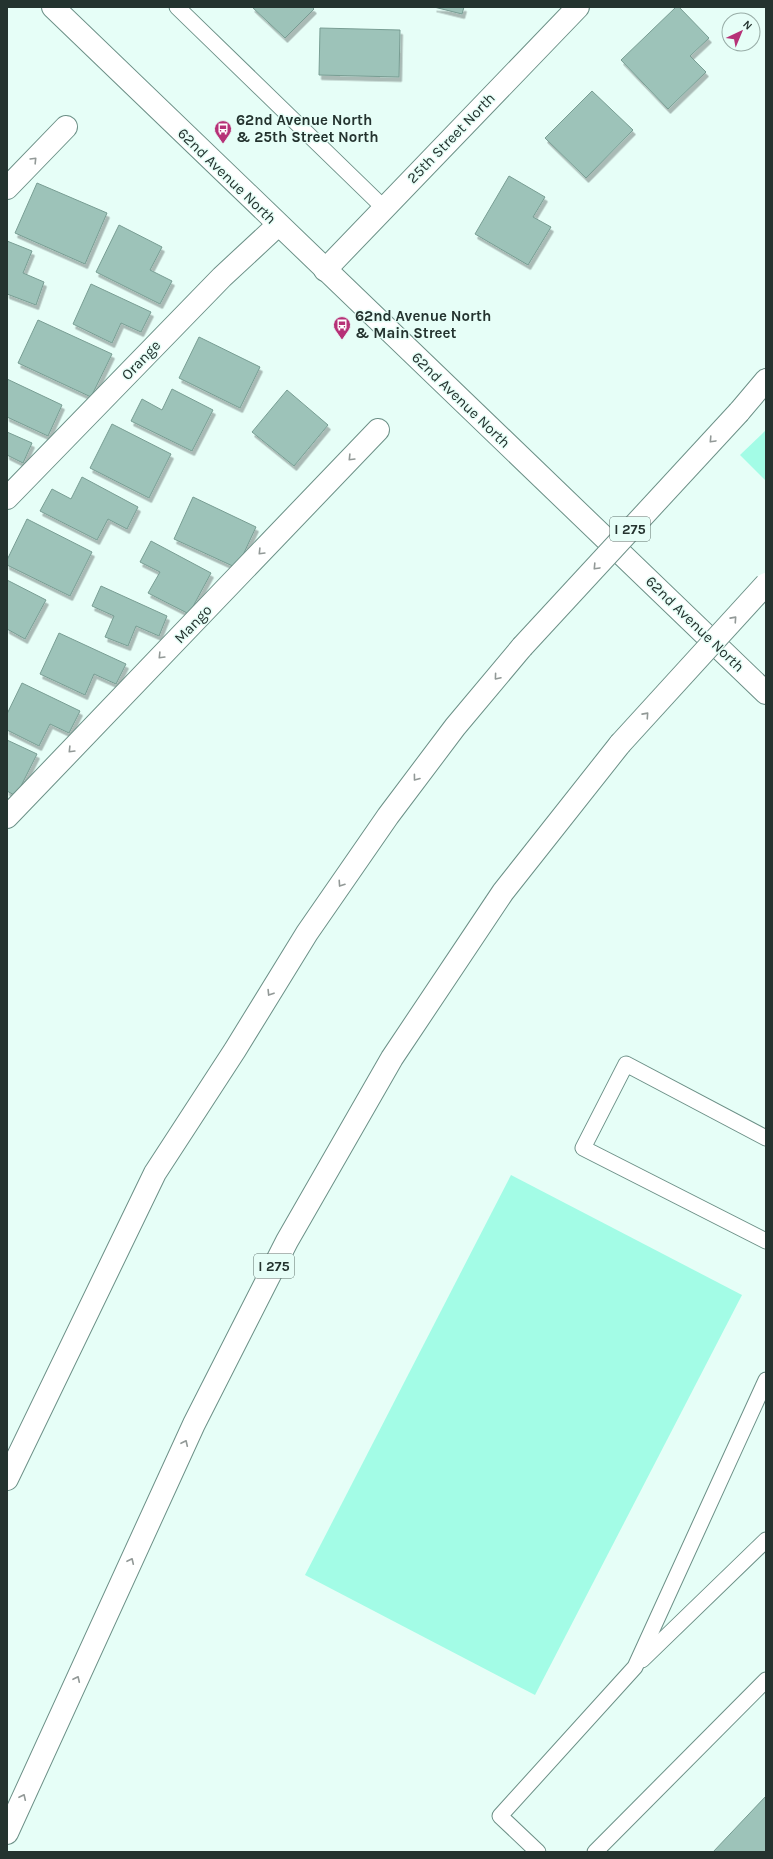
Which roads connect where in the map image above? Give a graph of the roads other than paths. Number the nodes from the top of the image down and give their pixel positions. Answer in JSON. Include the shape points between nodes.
{"nodes":[{"id":1,"x":53,"y":7,"type":"edge"},
{"id":2,"x":177,"y":7,"type":"edge"},
{"id":3,"x":578,"y":7,"type":"edge"},
{"id":4,"x":66,"y":127,"type":"dead end"},
{"id":5,"x":7,"y":188,"type":"edge"},
{"id":6,"x":384,"y":208,"type":"junction"},
{"id":7,"x":278,"y":225,"type":"junction"},
{"id":8,"x":325,"y":270,"type":"junction"},
{"id":9,"x":766,"y":380,"type":"edge"},
{"id":10,"x":378,"y":430,"type":"dead end"},
{"id":11,"x":7,"y":498,"type":"edge"},
{"id":12,"x":766,"y":584,"type":"edge"},
{"id":13,"x":766,"y":693,"type":"edge"},
{"id":14,"x":7,"y":817,"type":"edge"},
{"id":15,"x":766,"y":1138,"type":"edge"},
{"id":16,"x":766,"y":1241,"type":"edge"},
{"id":17,"x":766,"y":1380,"type":"edge"},
{"id":18,"x":7,"y":1479,"type":"edge"},
{"id":19,"x":766,"y":1540,"type":"edge"},
{"id":20,"x":635,"y":1667,"type":"junction"},
{"id":21,"x":766,"y":1680,"type":"edge"},
{"id":22,"x":7,"y":1833,"type":"edge"},
{"id":23,"x":538,"y":1852,"type":"edge"},
{"id":24,"x":595,"y":1852,"type":"edge"}],
"edges":[{"from":1,"to":7,"type":"main road","name":"62nd Avenue North"},
{"from":2,"to":6,"type":"lane"},
{"from":3,"to":6,"type":"main road","name":"25th Street North"},
{"from":5,"to":4,"type":"main road","one_way":true},
{"from":6,"to":8,"type":"main road","name":"25th Street North"},
{"from":7,"to":8,"type":"main road","name":"62nd Avenue North"},
{"from":7,"to":11,"type":"main road","name":"Orange","via":[[222,276]]},
{"from":8,"to":13,"type":"main road","name":"62nd Avenue North"},
{"from":9,"to":18,"type":"main road","number":"I 275","one_way":true,"bridge":true,"via":[[522,647],[455,727],[388,816],[308,933],[155,1174]]},
{"from":10,"to":14,"type":"main road","name":"Mango","one_way":true},
{"from":22,"to":12,"type":"main road","number":"I 275","one_way":true,"bridge":true,"via":[[194,1424],[287,1241],[392,1058],[503,892],[620,744]]},
{"from":15,"to":16,"type":"lane","via":[[626,1064],[583,1148]]},
{"from":17,"to":20,"type":"lane"},
{"from":19,"to":20,"type":"lane"},
{"from":20,"to":23,"type":"lane","via":[[500,1816]]},
{"from":21,"to":24,"type":"lane"}]}
